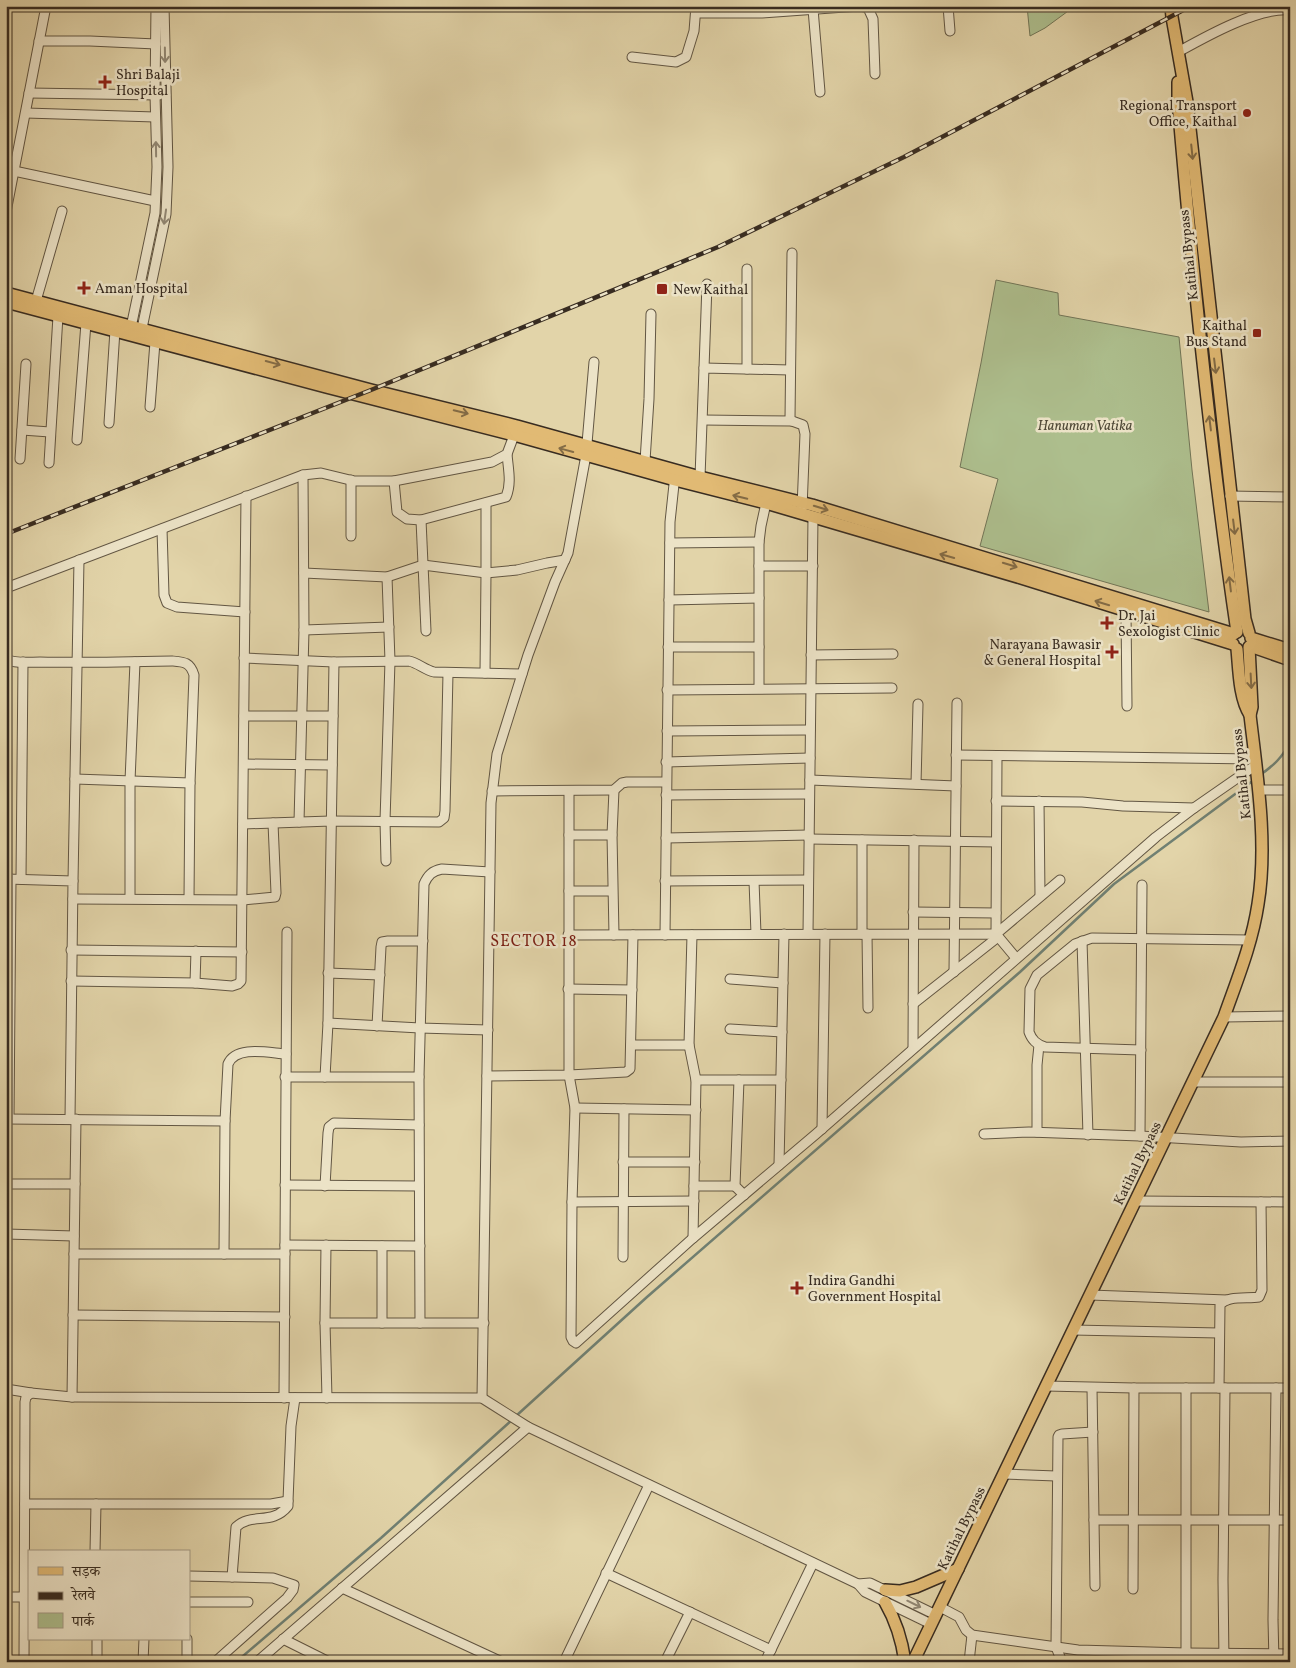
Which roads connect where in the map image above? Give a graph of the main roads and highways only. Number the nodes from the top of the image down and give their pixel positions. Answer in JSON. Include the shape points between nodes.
{"nodes":[{"id":1,"x":1171,"y":6,"type":"edge"},
{"id":2,"x":1178,"y":52,"type":"junction"},
{"id":3,"x":6,"y":293,"type":"edge"},
{"id":4,"x":6,"y":302,"type":"edge"},
{"id":5,"x":135,"y":332,"type":"junction"},
{"id":6,"x":516,"y":431,"type":"junction"},
{"id":7,"x":587,"y":450,"type":"junction"},
{"id":8,"x":675,"y":475,"type":"junction"},
{"id":9,"x":806,"y":511,"type":"junction"},
{"id":10,"x":1242,"y":640,"type":"junction"},
{"id":11,"x":1290,"y":650,"type":"edge"},
{"id":12,"x":1290,"y":660,"type":"edge"},
{"id":13,"x":958,"y":1569,"type":"junction"},
{"id":14,"x":905,"y":1662,"type":"edge"},
{"id":15,"x":913,"y":1662,"type":"edge"}],
"edges":[{"from":1,"to":2,"type":"main road","name":"Katihal Bypass"},
{"from":10,"to":2,"type":"main road","name":"Katihal Bypass","one_way":true,"via":[[1218,491],[1193,274],[1178,102]]},
{"from":2,"to":10,"type":"main road","name":"Katihal Bypass","one_way":true,"via":[[1187,102],[1245,619]]},
{"from":3,"to":5,"type":"main road"},
{"from":4,"to":5,"type":"main road","via":[[115,330]]},
{"from":5,"to":6,"type":"main road","one_way":true,"via":[[371,390]]},
{"from":5,"to":6,"type":"main road","via":[[154,342]]},
{"from":6,"to":7,"type":"main road"},
{"from":7,"to":8,"type":"main road"},
{"from":7,"to":8,"type":"main road","via":[[645,461]]},
{"from":9,"to":8,"type":"main road","one_way":true,"via":[[766,503]]},
{"from":8,"to":9,"type":"main road","via":[[700,477]]},
{"from":9,"to":10,"type":"main road","one_way":true},
{"from":10,"to":9,"type":"main road","one_way":true,"via":[[1126,611]]},
{"from":10,"to":11,"type":"main road"},
{"from":10,"to":12,"type":"main road"},
{"from":10,"to":13,"type":"main road","name":"Katihal Bypass","via":[[1238,670],[1245,708],[1250,715],[1256,764],[1261,863],[1258,903],[1248,952],[1224,1017]]},
{"from":13,"to":14,"type":"main road","via":[[885,1596],[902,1640]]},
{"from":13,"to":15,"type":"main road","name":"Katihal Bypass"}]}
